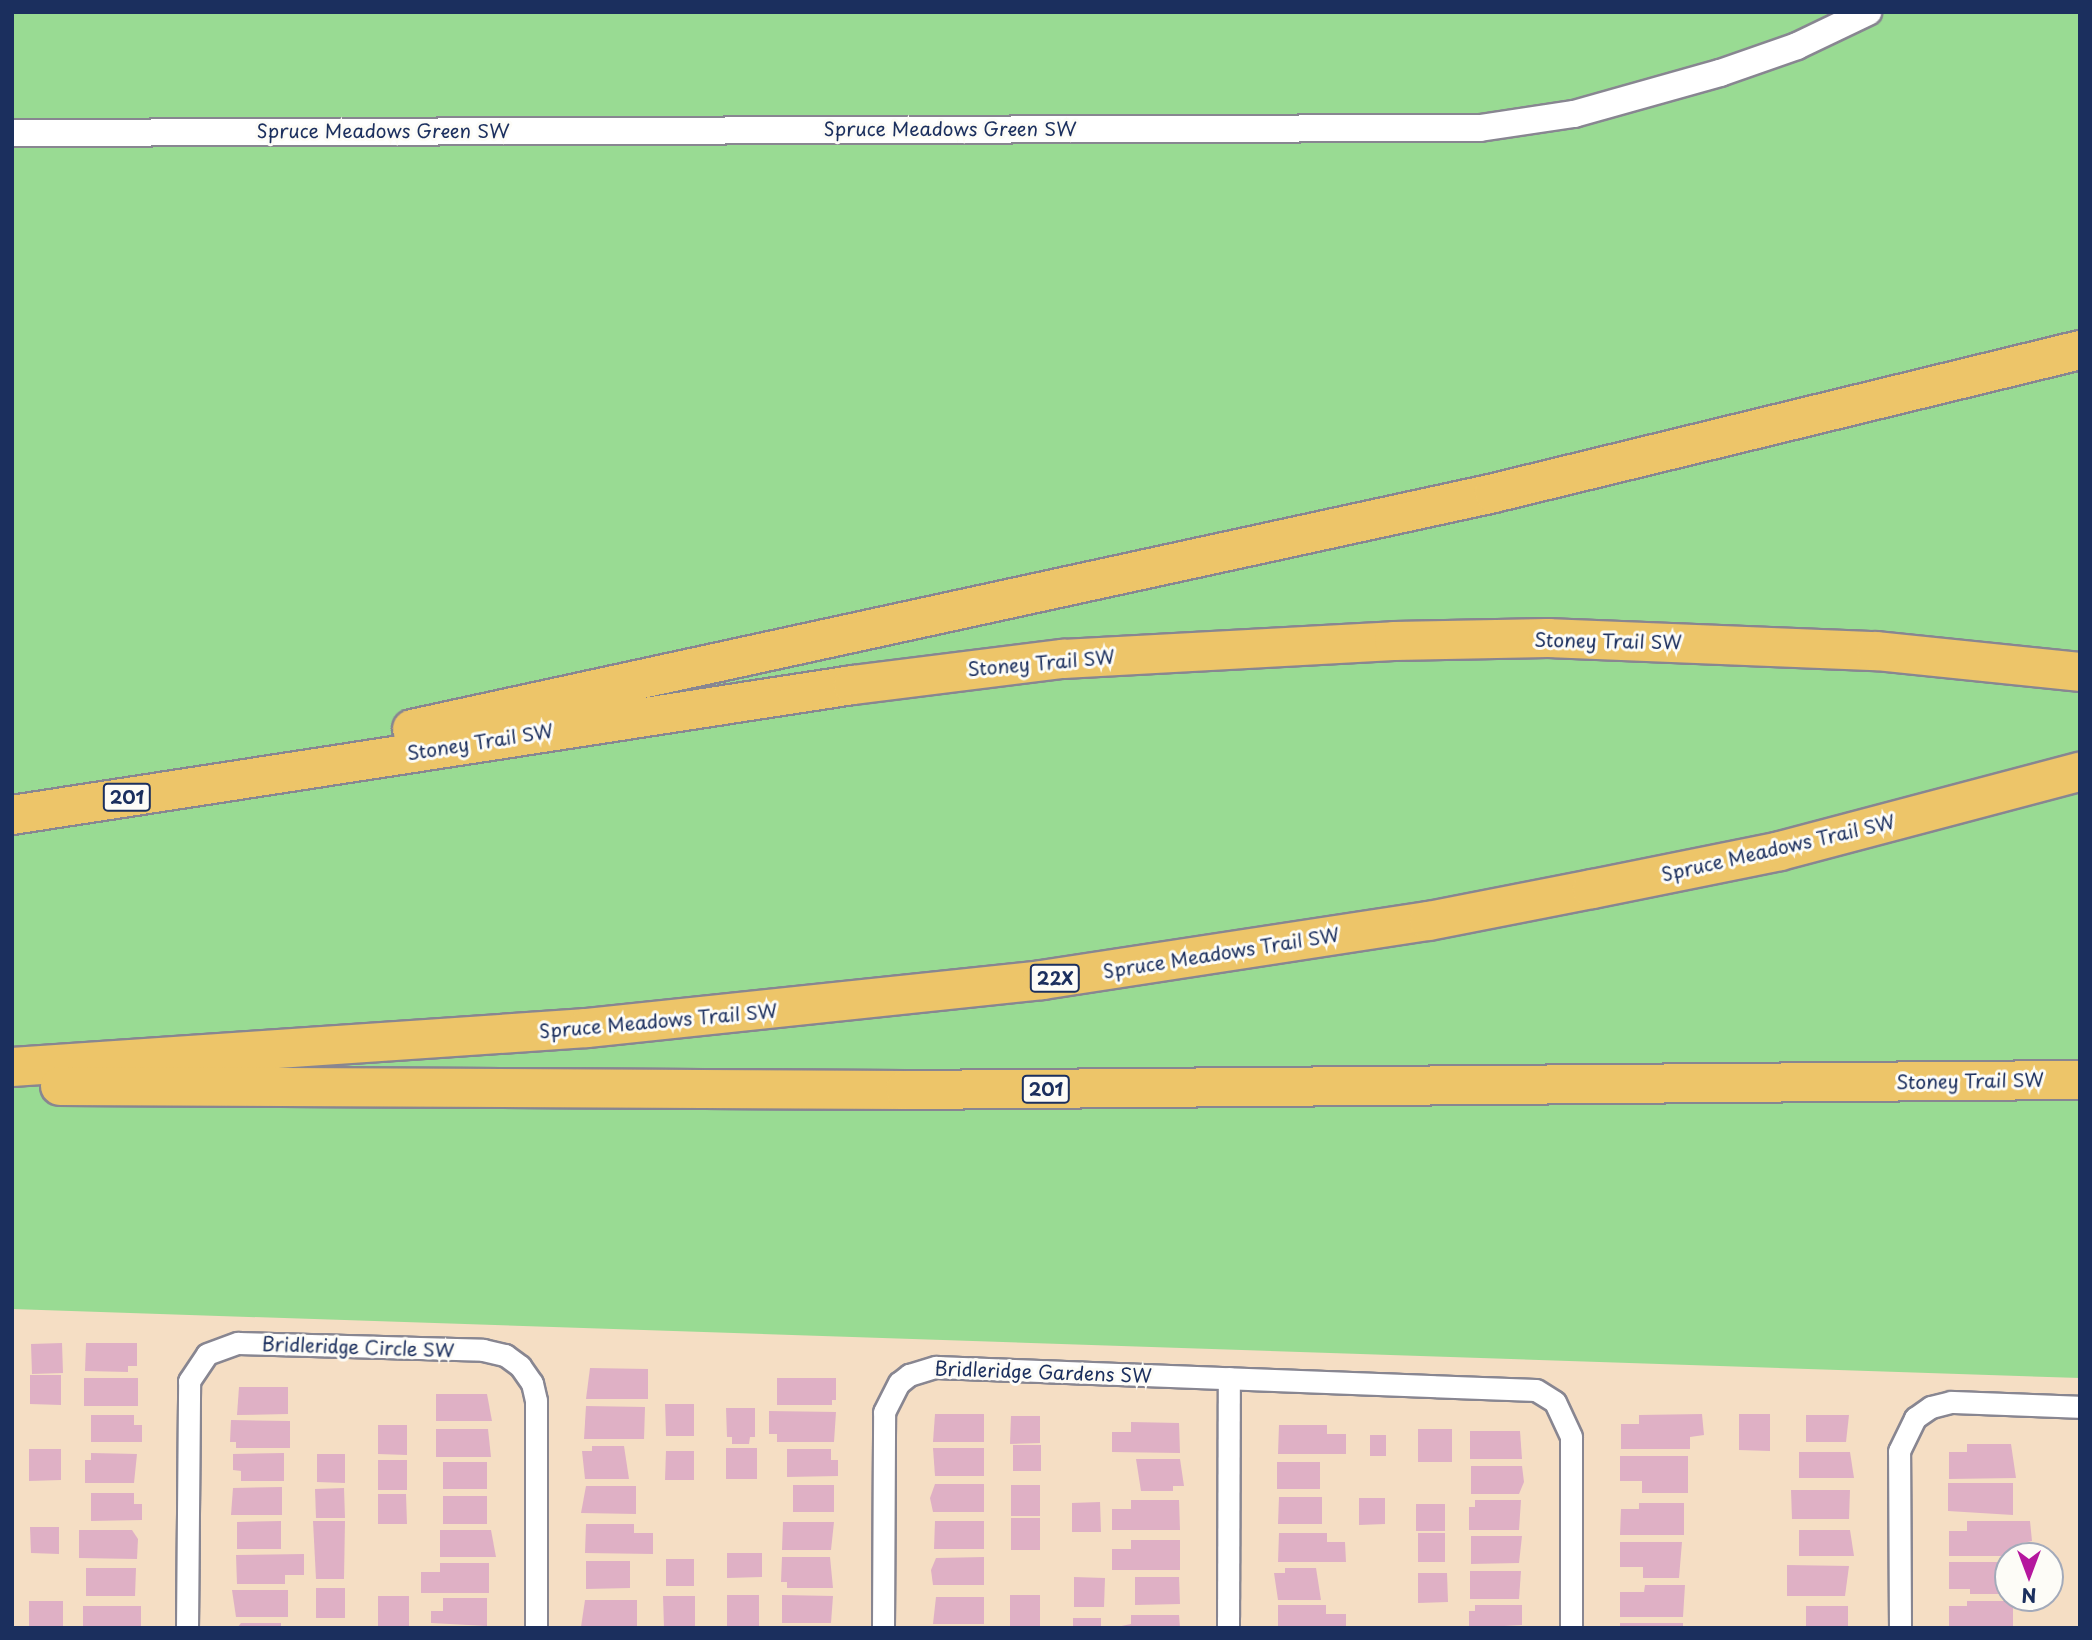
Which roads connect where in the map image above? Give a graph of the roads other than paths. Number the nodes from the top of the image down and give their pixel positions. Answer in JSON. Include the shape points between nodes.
{"nodes":[{"id":1,"x":1868,"y":12,"type":"edge"},
{"id":2,"x":12,"y":132,"type":"edge"},
{"id":3,"x":2080,"y":350,"type":"edge"},
{"id":4,"x":2080,"y":672,"type":"edge"},
{"id":5,"x":2080,"y":772,"type":"edge"},
{"id":6,"x":242,"y":778,"type":"junction"},
{"id":7,"x":12,"y":815,"type":"edge"},
{"id":8,"x":12,"y":1067,"type":"edge"},
{"id":9,"x":2080,"y":1080,"type":"edge"},
{"id":10,"x":12,"y":1085,"type":"edge"},
{"id":11,"x":1229,"y":1378,"type":"junction"},
{"id":12,"x":2080,"y":1407,"type":"edge"},
{"id":13,"x":187,"y":1628,"type":"edge"},
{"id":14,"x":536,"y":1628,"type":"edge"},
{"id":15,"x":883,"y":1628,"type":"edge"},
{"id":16,"x":1228,"y":1628,"type":"edge"},
{"id":17,"x":1571,"y":1628,"type":"edge"},
{"id":18,"x":1899,"y":1628,"type":"edge"}],
"edges":[{"from":1,"to":2,"type":"street","name":"Spruce Meadows Green SW","via":[[1797,46],[1720,73],[1574,114],[1480,128]]},
{"from":3,"to":6,"type":"highway","via":[[1481,496],[982,608],[501,708]]},
{"from":4,"to":6,"type":"highway","name":"Stoney Trail SW","number":"201","via":[[1877,651],[1626,640],[1394,640],[1226,648],[935,674]]},
{"from":5,"to":8,"type":"highway","name":"Spruce Meadows Trail SW","number":"22X","via":[[1780,850],[1592,889],[1429,921],[1055,978],[904,998],[587,1028]]},
{"from":6,"to":7,"type":"highway","name":"Stoney Trail SW","number":"201"},
{"from":9,"to":10,"type":"highway","name":"Stoney Trail SW","number":"201","via":[[919,1090]]},
{"from":11,"to":15,"type":"street","name":"Bridleridge Gardens SW","via":[[936,1367],[909,1375],[891,1391],[884,1412]]},
{"from":11,"to":16,"type":"street"},
{"from":11,"to":17,"type":"street","name":"Bridleridge Gardens SW","via":[[1523,1387],[1555,1402],[1571,1437]]},
{"from":12,"to":18,"type":"street","via":[[1951,1402],[1931,1407],[1915,1418],[1899,1451]]},
{"from":13,"to":14,"type":"street","name":"Bridleridge Circle SW","via":[[189,1381],[207,1354],[238,1343],[483,1350],[505,1355],[526,1372],[536,1401]]}]}
